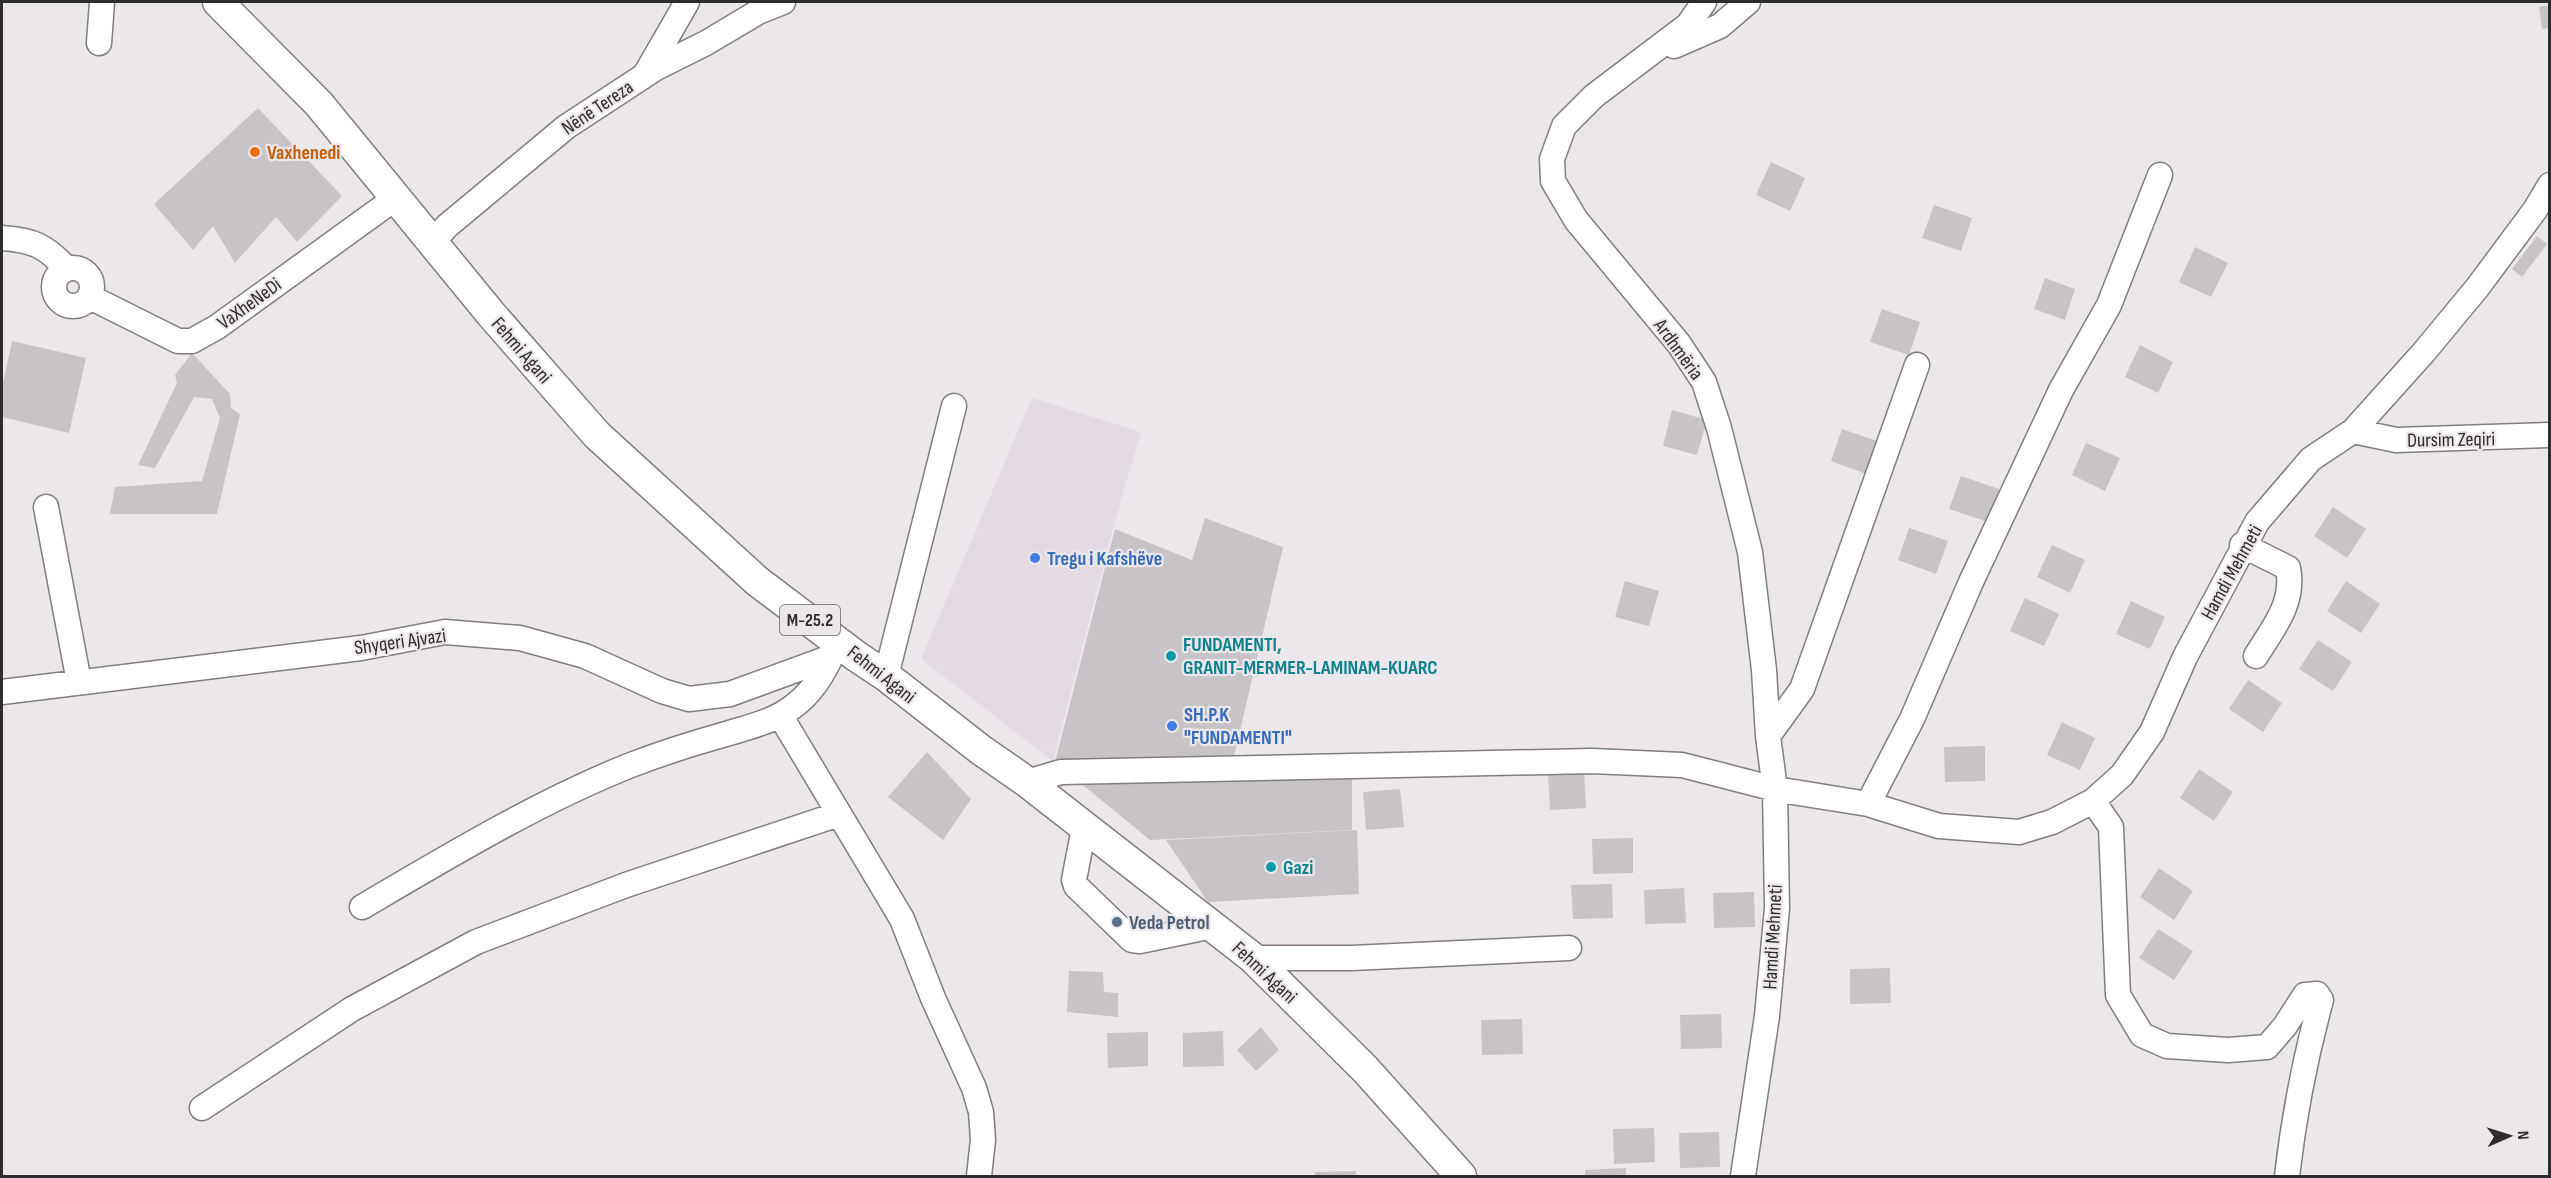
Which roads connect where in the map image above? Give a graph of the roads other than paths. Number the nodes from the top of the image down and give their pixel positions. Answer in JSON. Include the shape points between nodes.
{"nodes":[{"id":1,"x":102,"y":2,"type":"edge"},
{"id":2,"x":218,"y":2,"type":"edge"},
{"id":3,"x":687,"y":2,"type":"edge"},
{"id":4,"x":783,"y":2,"type":"edge"},
{"id":5,"x":1704,"y":2,"type":"edge"},
{"id":6,"x":1748,"y":2,"type":"edge"},
{"id":7,"x":99,"y":43,"type":"dead end"},
{"id":8,"x":1639,"y":62,"type":"junction"},
{"id":9,"x":645,"y":75,"type":"junction"},
{"id":10,"x":2160,"y":176,"type":"dead end"},
{"id":11,"x":2550,"y":185,"type":"edge"},
{"id":12,"x":397,"y":197,"type":"junction"},
{"id":13,"x":2,"y":238,"type":"edge"},
{"id":14,"x":432,"y":243,"type":"junction"},
{"id":15,"x":1917,"y":365,"type":"dead end"},
{"id":16,"x":954,"y":406,"type":"dead end"},
{"id":17,"x":2354,"y":431,"type":"junction"},
{"id":18,"x":2550,"y":435,"type":"edge"},
{"id":19,"x":46,"y":507,"type":"dead end"},
{"id":20,"x":2242,"y":545,"type":"junction"},
{"id":21,"x":837,"y":651,"type":"junction"},
{"id":22,"x":2256,"y":656,"type":"dead end"},
{"id":23,"x":886,"y":676,"type":"junction"},
{"id":24,"x":79,"y":682,"type":"junction"},
{"id":25,"x":2,"y":692,"type":"edge"},
{"id":26,"x":780,"y":715,"type":"junction"},
{"id":27,"x":1768,"y":736,"type":"junction"},
{"id":28,"x":1027,"y":782,"type":"junction"},
{"id":29,"x":1775,"y":789,"type":"junction"},
{"id":30,"x":2093,"y":801,"type":"junction"},
{"id":31,"x":1868,"y":804,"type":"junction"},
{"id":32,"x":839,"y":814,"type":"junction"},
{"id":33,"x":1084,"y":828,"type":"junction"},
{"id":34,"x":362,"y":907,"type":"dead end"},
{"id":35,"x":1213,"y":926,"type":"junction"},
{"id":36,"x":1569,"y":948,"type":"dead end"},
{"id":37,"x":1253,"y":958,"type":"junction"},
{"id":38,"x":202,"y":1108,"type":"dead end"},
{"id":39,"x":979,"y":1176,"type":"edge"},
{"id":40,"x":1461,"y":1176,"type":"edge"},
{"id":41,"x":1743,"y":1176,"type":"edge"},
{"id":42,"x":2287,"y":1176,"type":"edge"}],
"edges":[{"from":1,"to":7,"type":"street"},
{"from":2,"to":12,"type":"main road","name":"Fehmi Agani","number":"M-25.2","via":[[319,104]]},
{"from":3,"to":9,"type":"street"},
{"from":4,"to":9,"type":"street","name":"Nënë Tereza"},
{"from":5,"to":8,"type":"street","name":"Ardhmëria","via":[[1688,25]]},
{"from":6,"to":8,"type":"street","via":[[1720,26]]},
{"from":8,"to":27,"type":"street","name":"Ardhmëria","via":[[1594,96],[1564,126],[1552,159],[1553,181],[1576,220],[1679,344],[1704,382],[1750,552]]},
{"from":9,"to":14,"type":"street","name":"Nënë Tereza","via":[[566,127],[447,226]]},
{"from":10,"to":31,"type":"street","via":[[2109,305],[2061,390],[1912,719]]},
{"from":11,"to":17,"type":"street","name":"Hamdi Mehmeti","via":[[2477,288]]},
{"from":12,"to":13,"type":"street","name":"VaXheNeDi","via":[[192,341],[165,336],[90,297],[88,276],[77,268],[67,269],[38,244]]},
{"from":12,"to":14,"type":"main road","name":"Fehmi Agani","number":"M-25.2"},
{"from":14,"to":21,"type":"main road","name":"Fehmi Agani","number":"M-25.2","via":[[597,435]]},
{"from":15,"to":27,"type":"street","via":[[1802,689]]},
{"from":16,"to":23,"type":"street"},
{"from":17,"to":18,"type":"street","name":"Dursim Zeqiri","via":[[2396,440]]},
{"from":17,"to":20,"type":"street","name":"Hamdi Mehmeti","via":[[2311,459]]},
{"from":19,"to":24,"type":"street"},
{"from":20,"to":22,"type":"street","via":[[2288,568],[2292,584],[2285,609]]},
{"from":20,"to":30,"type":"street","name":"Hamdi Mehmeti","via":[[2152,732],[2122,775]]},
{"from":21,"to":23,"type":"main road","name":"Fehmi Agani","number":"M-25.2","via":[[856,657]]},
{"from":21,"to":24,"type":"street","name":"Shyqeri Ajvazi","via":[[730,694],[689,699],[585,656],[520,638],[445,632],[361,648]]},
{"from":21,"to":26,"type":"street","via":[[810,693]]},
{"from":23,"to":28,"type":"main road","name":"Fehmi Agani","number":"M-25.2"},
{"from":24,"to":25,"type":"street","name":"Shyqeri Ajvazi"},
{"from":26,"to":32,"type":"street"},
{"from":26,"to":34,"type":"street","via":[[632,764],[582,786],[441,860]]},
{"from":27,"to":29,"type":"street","name":"Ardhmëria"},
{"from":28,"to":29,"type":"street","via":[[1061,772],[1592,761],[1682,765]]},
{"from":28,"to":33,"type":"main road","name":"Fehmi Agani","number":"M-25.2"},
{"from":29,"to":31,"type":"street","name":"Hamdi Mehmeti"},
{"from":29,"to":41,"type":"street","name":"Hamdi Mehmeti","via":[[1777,908],[1767,1016]]},
{"from":30,"to":31,"type":"street","name":"Hamdi Mehmeti","via":[[2052,822],[2019,832],[1939,826]]},
{"from":30,"to":42,"type":"street","via":[[2111,827],[2118,994],[2142,1035],[2167,1046],[2228,1050],[2267,1047],[2305,995],[2317,994],[2321,1000],[2307,1050]]},
{"from":32,"to":38,"type":"street","via":[[626,885],[476,942],[352,1009]]},
{"from":32,"to":39,"type":"street","via":[[902,920],[974,1088],[983,1140]]},
{"from":33,"to":35,"type":"main road","name":"Fehmi Agani","number":"M-25.2"},
{"from":33,"to":35,"type":"street","via":[[1076,886],[1132,940]]},
{"from":35,"to":37,"type":"main road","name":"Fehmi Agani","number":"M-25.2"},
{"from":36,"to":37,"type":"street","via":[[1351,958]]},
{"from":37,"to":40,"type":"main road","name":"Fehmi Agani","number":"M-25.2","via":[[1365,1069]]}]}
